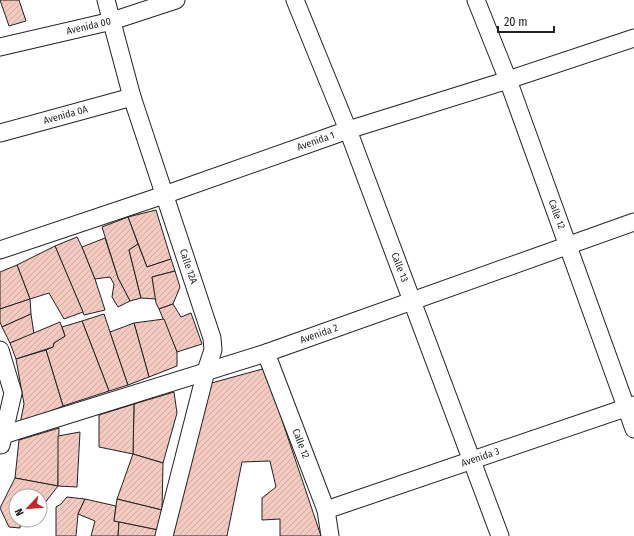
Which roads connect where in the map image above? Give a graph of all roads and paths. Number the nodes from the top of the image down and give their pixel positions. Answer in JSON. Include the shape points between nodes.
{"nodes":[{"id":1,"x":106,"y":0,"type":"edge"},
{"id":2,"x":176,"y":0,"type":"edge"},
{"id":3,"x":295,"y":0,"type":"edge"},
{"id":4,"x":476,"y":0,"type":"edge"},
{"id":5,"x":112,"y":21,"type":"junction"},
{"id":6,"x":634,"y":38,"type":"edge"},
{"id":7,"x":0,"y":47,"type":"edge"},
{"id":8,"x":508,"y":80,"type":"junction"},
{"id":9,"x":132,"y":97,"type":"junction"},
{"id":10,"x":348,"y":130,"type":"junction"},
{"id":11,"x":0,"y":133,"type":"edge"},
{"id":12,"x":164,"y":195,"type":"junction"},
{"id":13,"x":634,"y":222,"type":"edge"},
{"id":14,"x":568,"y":245,"type":"junction"},
{"id":15,"x":0,"y":250,"type":"edge"},
{"id":16,"x":411,"y":301,"type":"junction"},
{"id":17,"x":0,"y":350,"type":"edge"},
{"id":18,"x":266,"y":353,"type":"junction"},
{"id":19,"x":206,"y":371,"type":"junction"},
{"id":20,"x":630,"y":406,"type":"edge"},
{"id":21,"x":634,"y":429,"type":"edge"},
{"id":22,"x":1,"y":440,"type":"edge"},
{"id":23,"x":472,"y":461,"type":"junction"},
{"id":24,"x":326,"y":510,"type":"junction"},
{"id":25,"x":164,"y":536,"type":"edge"},
{"id":26,"x":330,"y":536,"type":"edge"},
{"id":27,"x":500,"y":536,"type":"edge"}],
"edges":[{"from":1,"to":5,"type":"street","name":"Calle 12A"},
{"from":2,"to":5,"type":"street","name":"Avenida 00"},
{"from":3,"to":10,"type":"street","name":"Calle 13"},
{"from":4,"to":8,"type":"street","name":"Calle 12"},
{"from":5,"to":7,"type":"street","name":"Avenida 00"},
{"from":5,"to":9,"type":"street","name":"Calle 12A"},
{"from":6,"to":8,"type":"street","name":"Avenida 1"},
{"from":8,"to":10,"type":"street","name":"Avenida 1"},
{"from":8,"to":14,"type":"street","name":"Calle 12"},
{"from":9,"to":11,"type":"street","name":"Avenida 0A"},
{"from":9,"to":12,"type":"street","name":"Calle 12A"},
{"from":10,"to":12,"type":"street","name":"Avenida 1"},
{"from":10,"to":16,"type":"street","name":"Calle 13"},
{"from":12,"to":15,"type":"street","name":"Avenida 1"},
{"from":12,"to":19,"type":"street","name":"Calle 12A","via":[[212,338],[213,350]]},
{"from":13,"to":14,"type":"street","name":"Avenida 2"},
{"from":14,"to":16,"type":"street","name":"Avenida 2"},
{"from":14,"to":20,"type":"street","name":"Calle 12"},
{"from":16,"to":18,"type":"street","name":"Avenida 2"},
{"from":16,"to":23,"type":"street","name":"Calle 13"},
{"from":17,"to":22,"type":"street","via":[[13,393]]},
{"from":18,"to":19,"type":"street","name":"Avenida 2"},
{"from":18,"to":24,"type":"street","name":"Calle 12"},
{"from":19,"to":22,"type":"street","name":"Avenida 2"},
{"from":19,"to":25,"type":"street","name":"Calle 12A"},
{"from":20,"to":21,"type":"street","name":"Calle 12"},
{"from":20,"to":23,"type":"street","name":"Avenida 3"},
{"from":23,"to":24,"type":"street","name":"Avenida 3"},
{"from":23,"to":27,"type":"street","name":"Calle 13"},
{"from":24,"to":26,"type":"street","name":"Calle 12"}]}
